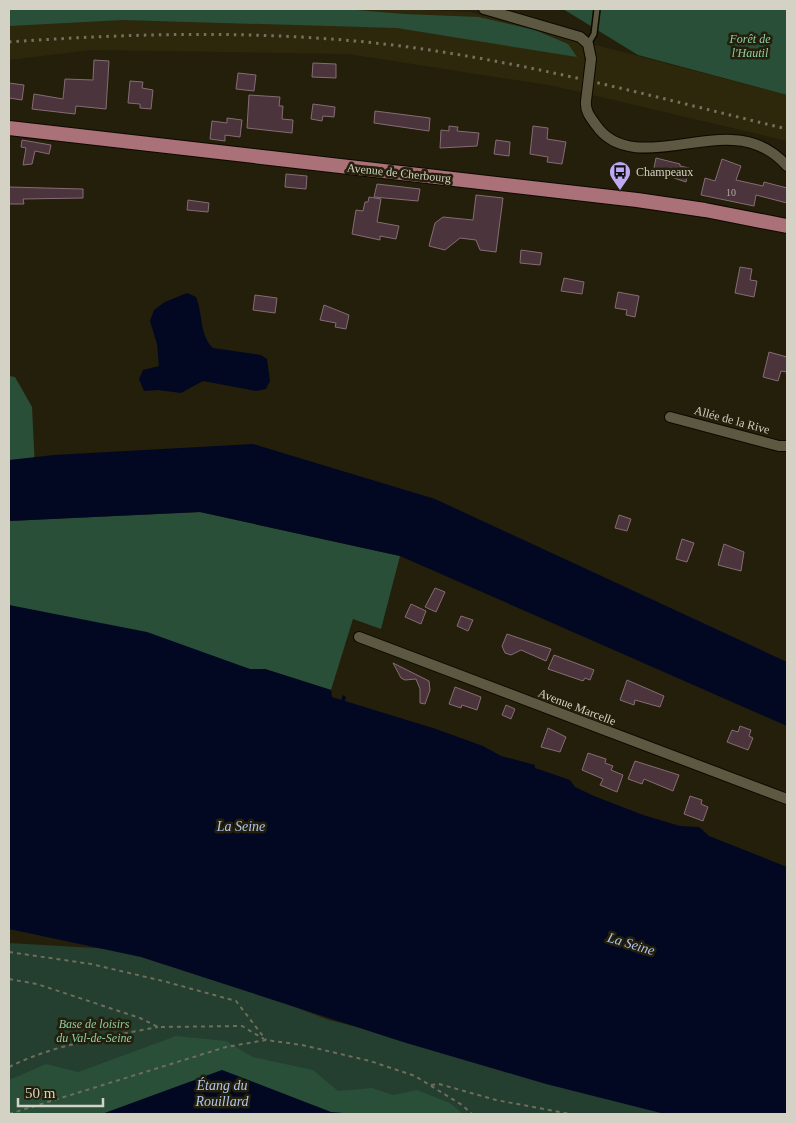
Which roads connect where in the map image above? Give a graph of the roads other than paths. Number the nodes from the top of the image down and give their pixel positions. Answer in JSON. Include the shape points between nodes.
{"nodes":[{"id":1,"x":484,"y":9,"type":"edge"},
{"id":2,"x":597,"y":9,"type":"edge"},
{"id":3,"x":588,"y":44,"type":"junction"},
{"id":4,"x":9,"y":128,"type":"edge"},
{"id":5,"x":787,"y":166,"type":"edge"},
{"id":6,"x":787,"y":226,"type":"edge"},
{"id":7,"x":670,"y":417,"type":"dead end"},
{"id":8,"x":787,"y":446,"type":"edge"},
{"id":9,"x":359,"y":637,"type":"dead end"},
{"id":10,"x":787,"y":799,"type":"edge"}],
"edges":[{"from":1,"to":3,"type":"street","via":[[580,38]]},
{"from":2,"to":3,"type":"lane","via":[[594,34]]},
{"from":3,"to":5,"type":"street","bridge":true,"via":[[591,59],[587,111],[608,139],[622,146],[642,148],[735,140],[764,148]]},
{"from":4,"to":6,"type":"main road","name":"Avenue de Cherbourg","via":[[637,200]]},
{"from":7,"to":8,"type":"street","name":"Allée de la Rive"},
{"from":9,"to":10,"type":"street","name":"Avenue Marcelle"}]}
